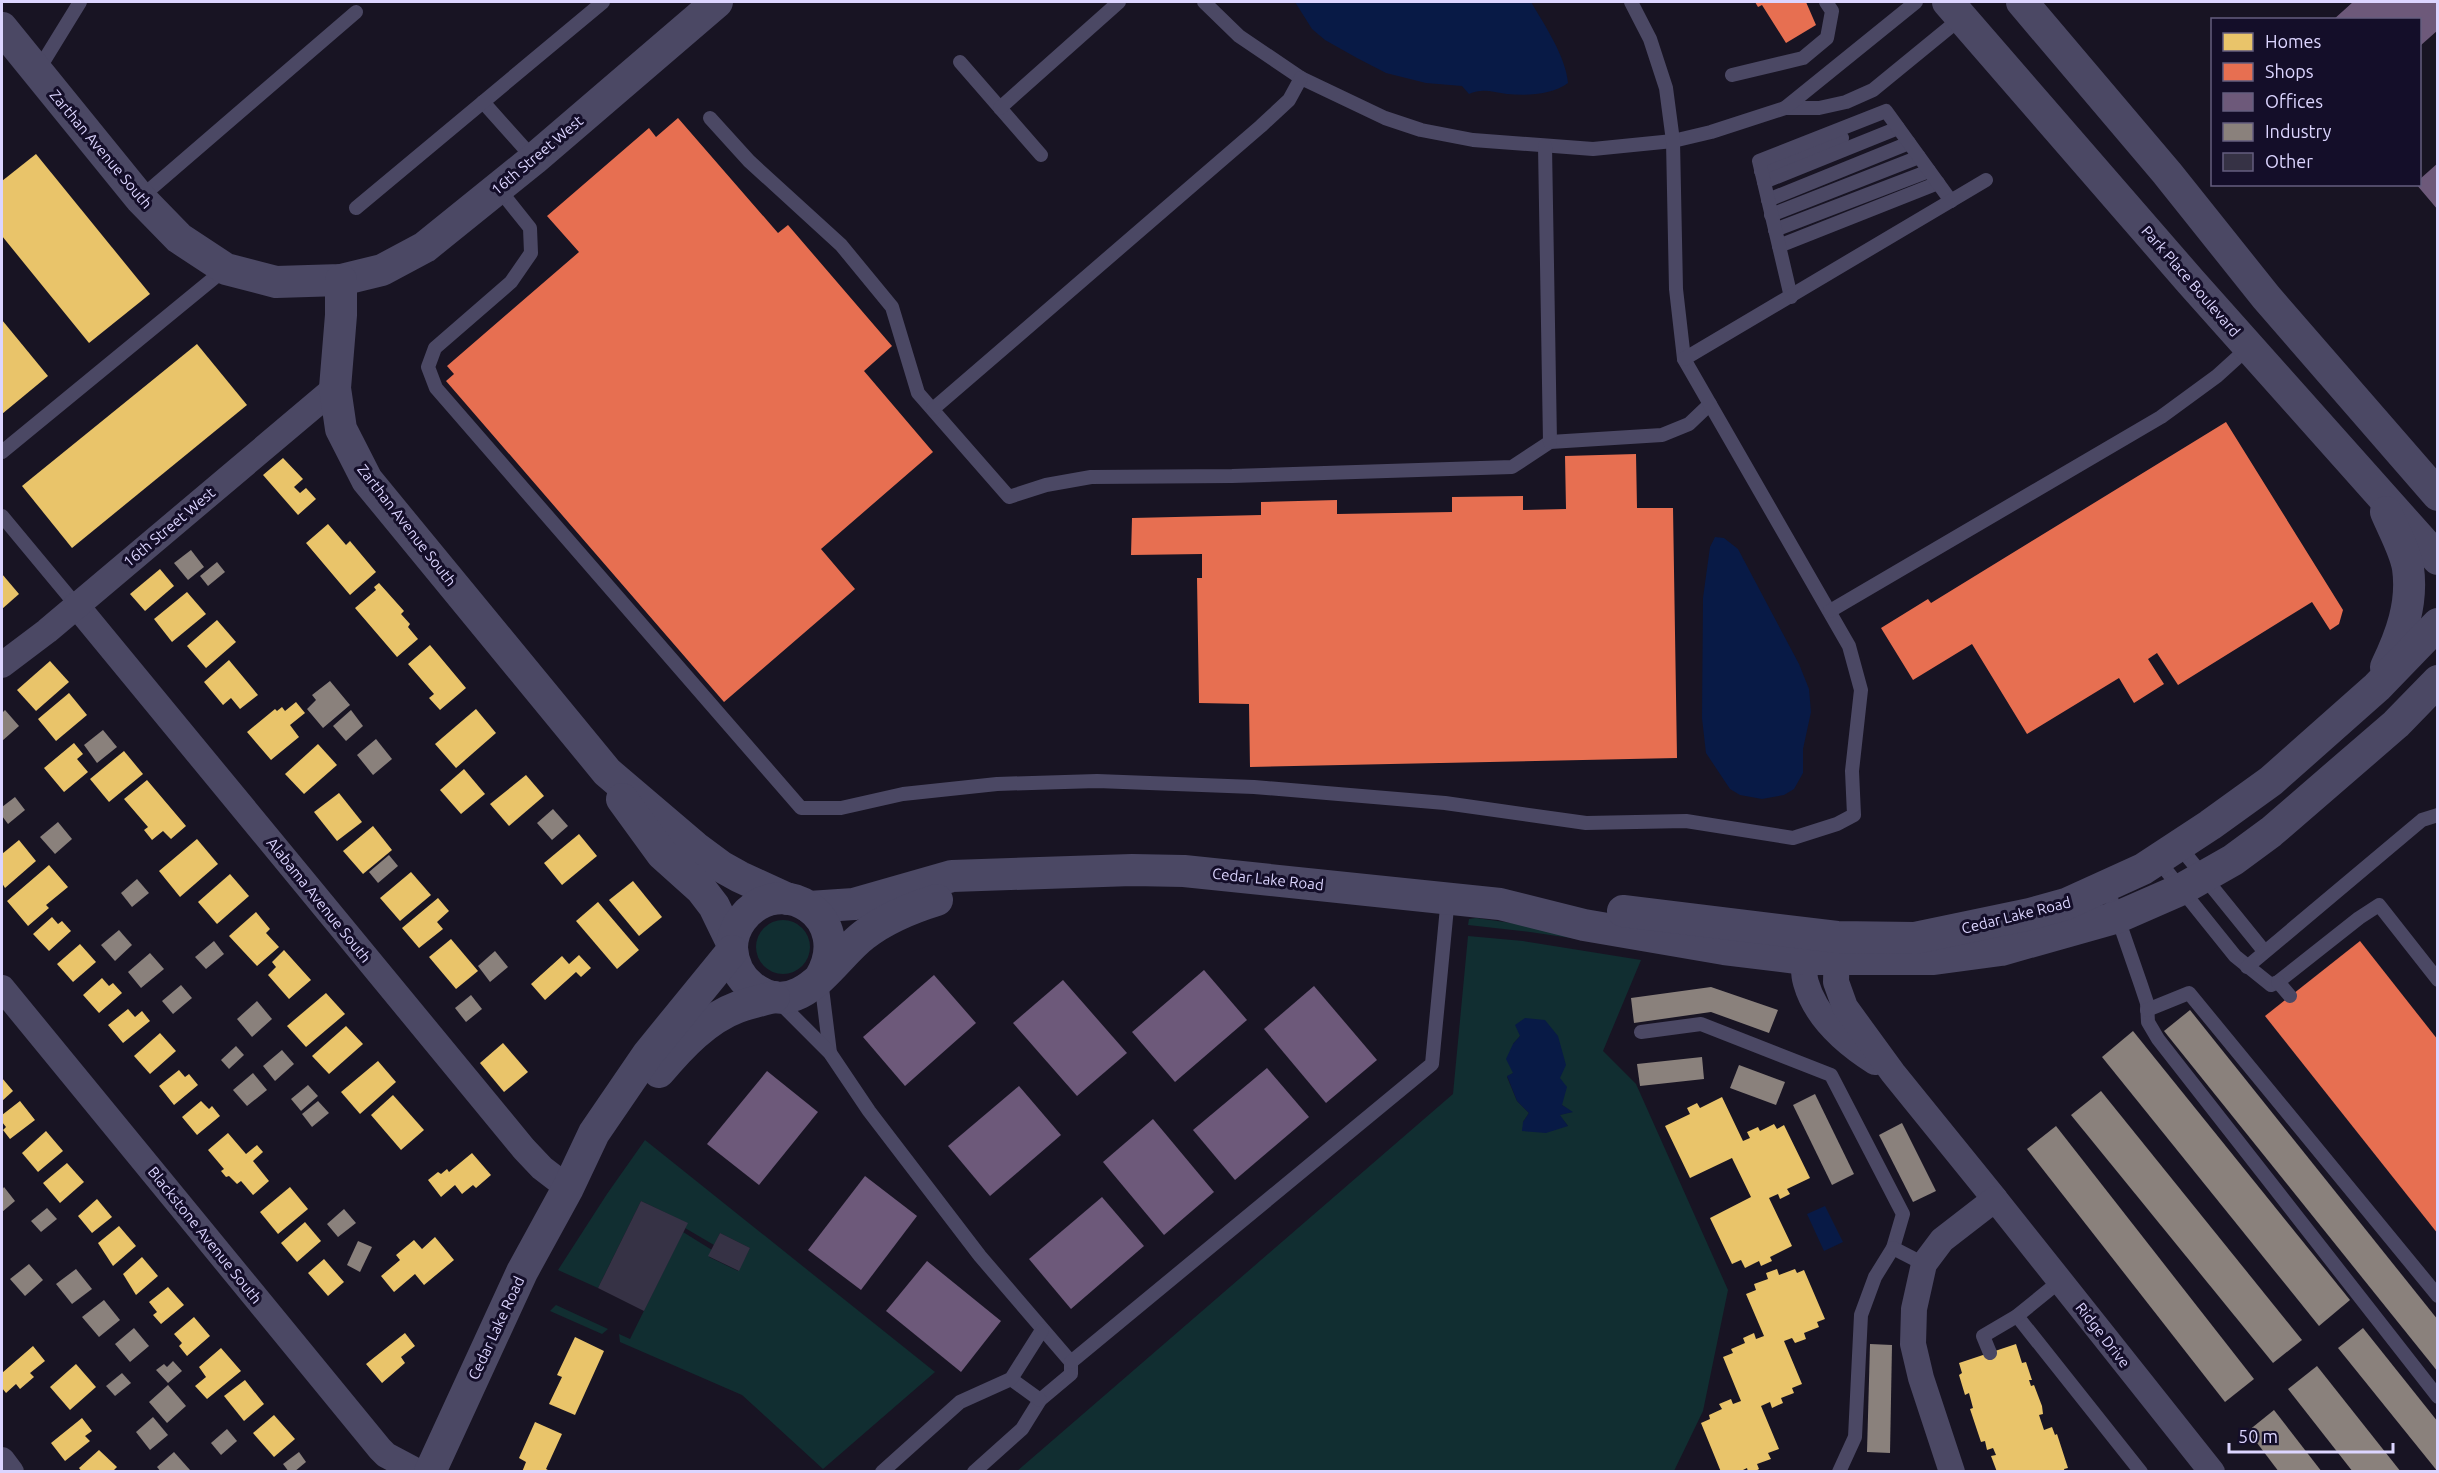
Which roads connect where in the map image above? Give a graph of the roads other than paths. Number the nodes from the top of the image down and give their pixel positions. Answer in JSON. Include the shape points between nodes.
{"nodes":[{"id":1,"x":80,"y":2,"type":"edge"},
{"id":2,"x":603,"y":2,"type":"edge"},
{"id":3,"x":717,"y":2,"type":"edge"},
{"id":4,"x":1119,"y":2,"type":"edge"},
{"id":5,"x":1204,"y":2,"type":"edge"},
{"id":6,"x":1631,"y":2,"type":"edge"},
{"id":7,"x":1826,"y":2,"type":"edge"},
{"id":8,"x":1916,"y":2,"type":"edge"},
{"id":9,"x":2022,"y":2,"type":"edge"},
{"id":10,"x":1963,"y":7,"type":"edge"},
{"id":11,"x":356,"y":12,"type":"dead end"},
{"id":12,"x":2,"y":28,"type":"edge"},
{"id":13,"x":960,"y":62,"type":"dead end"},
{"id":14,"x":37,"y":72,"type":"junction"},
{"id":15,"x":1732,"y":75,"type":"dead end"},
{"id":16,"x":1301,"y":78,"type":"junction"},
{"id":17,"x":483,"y":102,"type":"junction"},
{"id":18,"x":1000,"y":108,"type":"junction"},
{"id":19,"x":1785,"y":108,"type":"junction"},
{"id":20,"x":710,"y":118,"type":"dead end"},
{"id":21,"x":1895,"y":123,"type":"junction"},
{"id":22,"x":1673,"y":141,"type":"junction"},
{"id":23,"x":1909,"y":143,"type":"junction"},
{"id":24,"x":1545,"y":146,"type":"junction"},
{"id":25,"x":1041,"y":155,"type":"dead end"},
{"id":26,"x":1919,"y":157,"type":"junction"},
{"id":27,"x":534,"y":159,"type":"junction"},
{"id":28,"x":1929,"y":171,"type":"junction"},
{"id":29,"x":1762,"y":177,"type":"junction"},
{"id":30,"x":1986,"y":180,"type":"dead end"},
{"id":31,"x":1938,"y":183,"type":"junction"},
{"id":32,"x":498,"y":188,"type":"junction"},
{"id":33,"x":140,"y":198,"type":"junction"},
{"id":34,"x":1768,"y":200,"type":"junction"},
{"id":35,"x":1951,"y":201,"type":"junction"},
{"id":36,"x":356,"y":208,"type":"dead end"},
{"id":37,"x":1771,"y":215,"type":"junction"},
{"id":38,"x":1775,"y":230,"type":"junction"},
{"id":39,"x":1779,"y":246,"type":"junction"},
{"id":40,"x":226,"y":268,"type":"junction"},
{"id":41,"x":341,"y":280,"type":"junction"},
{"id":42,"x":1791,"y":297,"type":"junction"},
{"id":43,"x":2249,"y":347,"type":"junction"},
{"id":44,"x":1684,"y":359,"type":"junction"},
{"id":45,"x":335,"y":388,"type":"junction"},
{"id":46,"x":1710,"y":404,"type":"junction"},
{"id":47,"x":933,"y":409,"type":"junction"},
{"id":48,"x":1550,"y":442,"type":"junction"},
{"id":49,"x":2,"y":452,"type":"edge"},
{"id":50,"x":2426,"y":477,"type":"edge"},
{"id":51,"x":2379,"y":495,"type":"junction"},
{"id":52,"x":2438,"y":495,"type":"edge"},
{"id":53,"x":2,"y":516,"type":"edge"},
{"id":54,"x":2438,"y":559,"type":"edge"},
{"id":55,"x":76,"y":606,"type":"junction"},
{"id":56,"x":1830,"y":611,"type":"junction"},
{"id":57,"x":2438,"y":624,"type":"edge"},
{"id":58,"x":2,"y":665,"type":"edge"},
{"id":59,"x":2438,"y":681,"type":"edge"},
{"id":60,"x":2377,"y":687,"type":"junction"},
{"id":61,"x":2438,"y":703,"type":"edge"},
{"id":62,"x":2396,"y":724,"type":"junction"},
{"id":63,"x":607,"y":772,"type":"junction"},
{"id":64,"x":2438,"y":815,"type":"edge"},
{"id":65,"x":2168,"y":853,"type":"junction"},
{"id":66,"x":1036,"y":875,"type":"junction"},
{"id":67,"x":2193,"y":883,"type":"junction"},
{"id":68,"x":2106,"y":887,"type":"junction"},
{"id":69,"x":1448,"y":897,"type":"junction"},
{"id":70,"x":799,"y":903,"type":"junction"},
{"id":71,"x":2118,"y":917,"type":"junction"},
{"id":72,"x":1806,"y":945,"type":"junction"},
{"id":73,"x":732,"y":947,"type":"junction"},
{"id":74,"x":1836,"y":949,"type":"junction"},
{"id":75,"x":2264,"y":951,"type":"junction"},
{"id":76,"x":2247,"y":967,"type":"junction"},
{"id":77,"x":820,"y":978,"type":"junction"},
{"id":78,"x":2438,"y":980,"type":"edge"},
{"id":79,"x":2278,"y":982,"type":"junction"},
{"id":80,"x":2,"y":988,"type":"edge"},
{"id":81,"x":2290,"y":996,"type":"dead end"},
{"id":82,"x":774,"y":997,"type":"junction"},
{"id":83,"x":2147,"y":1010,"type":"junction"},
{"id":84,"x":1641,"y":1032,"type":"dead end"},
{"id":85,"x":830,"y":1053,"type":"junction"},
{"id":86,"x":1893,"y":1073,"type":"junction"},
{"id":87,"x":568,"y":1188,"type":"junction"},
{"id":88,"x":1995,"y":1199,"type":"junction"},
{"id":89,"x":1893,"y":1248,"type":"junction"},
{"id":90,"x":1924,"y":1264,"type":"junction"},
{"id":91,"x":2060,"y":1281,"type":"junction"},
{"id":92,"x":2438,"y":1296,"type":"edge"},
{"id":93,"x":2017,"y":1316,"type":"junction"},
{"id":94,"x":1042,"y":1329,"type":"junction"},
{"id":95,"x":1990,"y":1353,"type":"dead end"},
{"id":96,"x":1071,"y":1362,"type":"junction"},
{"id":97,"x":1011,"y":1379,"type":"junction"},
{"id":98,"x":2438,"y":1397,"type":"edge"},
{"id":99,"x":1040,"y":1400,"type":"junction"},
{"id":100,"x":2,"y":1460,"type":"edge"},
{"id":101,"x":11,"y":1472,"type":"edge"},
{"id":102,"x":418,"y":1472,"type":"edge"},
{"id":103,"x":430,"y":1472,"type":"edge"},
{"id":104,"x":882,"y":1472,"type":"edge"},
{"id":105,"x":974,"y":1472,"type":"edge"},
{"id":106,"x":1839,"y":1472,"type":"edge"},
{"id":107,"x":1952,"y":1472,"type":"edge"},
{"id":108,"x":2141,"y":1472,"type":"edge"},
{"id":109,"x":2212,"y":1472,"type":"edge"}],
"edges":[{"from":1,"to":14,"type":"lane"},
{"from":2,"to":17,"type":"lane"},
{"from":3,"to":27,"type":"street","name":"16th Street West"},
{"from":4,"to":18,"type":"lane"},
{"from":5,"to":16,"type":"lane","via":[[1239,36]]},
{"from":6,"to":22,"type":"lane","via":[[1650,39],[1666,88]]},
{"from":7,"to":15,"type":"lane","via":[[1832,11],[1827,38],[1803,58]]},
{"from":8,"to":19,"type":"lane"},
{"from":9,"to":50,"type":"street","via":[[2266,297]]},
{"from":10,"to":19,"type":"lane","via":[[1874,90],[1828,106]]},
{"from":10,"to":43,"type":"street","name":"Park Place Boulevard"},
{"from":11,"to":33,"type":"lane"},
{"from":12,"to":14,"type":"street","name":"Zarthan Avenue South"},
{"from":13,"to":18,"type":"lane"},
{"from":14,"to":33,"type":"street","name":"Zarthan Avenue South"},
{"from":16,"to":24,"type":"lane","via":[[1384,118],[1421,130],[1473,140]]},
{"from":16,"to":47,"type":"lane","via":[[1289,100],[1262,126]]},
{"from":17,"to":27,"type":"lane"},
{"from":17,"to":36,"type":"lane"},
{"from":18,"to":25,"type":"lane"},
{"from":19,"to":22,"type":"lane"},
{"from":20,"to":47,"type":"lane","via":[[749,161],[841,245],[892,307],[918,393]]},
{"from":21,"to":23,"type":"lane"},
{"from":21,"to":29,"type":"lane"},
{"from":21,"to":29,"type":"lane","via":[[1886,111],[1759,161]]},
{"from":22,"to":24,"type":"lane","via":[[1593,149]]},
{"from":22,"to":44,"type":"lane","via":[[1676,289]]},
{"from":23,"to":26,"type":"lane"},
{"from":23,"to":34,"type":"lane"},
{"from":24,"to":48,"type":"lane"},
{"from":26,"to":28,"type":"lane"},
{"from":26,"to":37,"type":"lane"},
{"from":27,"to":32,"type":"street","name":"16th Street West"},
{"from":28,"to":31,"type":"lane"},
{"from":28,"to":38,"type":"lane"},
{"from":29,"to":34,"type":"lane"},
{"from":30,"to":35,"type":"lane"},
{"from":31,"to":35,"type":"lane"},
{"from":31,"to":39,"type":"lane"},
{"from":32,"to":41,"type":"street","name":"16th Street West","via":[[425,247],[382,270]]},
{"from":32,"to":56,"type":"lane","via":[[530,228],[531,253],[512,282],[435,348],[428,367],[436,388],[801,808],[841,808],[903,794],[998,784],[1108,782],[1254,787],[1422,801],[1586,824],[1686,820],[1793,838],[1854,815],[1852,771],[1862,690],[1850,646]]},
{"from":33,"to":40,"type":"street","name":"Zarthan Avenue South","via":[[179,238]]},
{"from":34,"to":37,"type":"lane"},
{"from":35,"to":42,"type":"lane"},
{"from":37,"to":38,"type":"lane"},
{"from":38,"to":39,"type":"lane"},
{"from":39,"to":42,"type":"lane"},
{"from":40,"to":41,"type":"street","name":"Zarthan Avenue South","via":[[276,282]]},
{"from":40,"to":49,"type":"lane"},
{"from":41,"to":45,"type":"street","name":"Zarthan Avenue South"},
{"from":42,"to":44,"type":"lane"},
{"from":43,"to":51,"type":"street","name":"Park Place Boulevard"},
{"from":43,"to":56,"type":"lane","via":[[2162,417]]},
{"from":44,"to":46,"type":"lane"},
{"from":45,"to":55,"type":"street","name":"16th Street West"},
{"from":45,"to":63,"type":"street","name":"Zarthan Avenue South","via":[[341,429],[367,480]]},
{"from":46,"to":48,"type":"lane","via":[[1689,424],[1662,435]]},
{"from":46,"to":56,"type":"lane"},
{"from":47,"to":48,"type":"lane","via":[[1009,497],[1046,484],[1091,477],[1512,467]]},
{"from":50,"to":52,"type":"street"},
{"from":51,"to":54,"type":"street","name":"Park Place Boulevard"},
{"from":51,"to":60,"type":"street","via":[[2408,567],[2409,592],[2404,625]]},
{"from":53,"to":55,"type":"lane"},
{"from":55,"to":58,"type":"street","name":"16th Street West"},
{"from":55,"to":87,"type":"street","name":"Alabama Avenue South","via":[[524,1149]]},
{"from":57,"to":60,"type":"street","name":"Cedar Lake Road"},
{"from":59,"to":62,"type":"street","name":"Cedar Lake Road"},
{"from":60,"to":65,"type":"street","name":"Cedar Lake Road","via":[[2271,781]]},
{"from":61,"to":62,"type":"street"},
{"from":62,"to":67,"type":"street","name":"Cedar Lake Road","via":[[2271,832]]},
{"from":63,"to":70,"type":"street","name":"Zarthan Avenue South","via":[[722,867]]},
{"from":63,"to":73,"type":"street","name":"Zarthan Avenue South","via":[[628,810],[662,854],[714,906]]},
{"from":64,"to":75,"type":"lane","via":[[2422,820]]},
{"from":65,"to":67,"type":"lane"},
{"from":65,"to":67,"type":"lane"},
{"from":65,"to":68,"type":"street","name":"Cedar Lake Road"},
{"from":66,"to":69,"type":"street","name":"Cedar Lake Road","via":[[1184,871]]},
{"from":66,"to":70,"type":"street","name":"Cedar Lake Road","via":[[952,876],[870,900]]},
{"from":66,"to":77,"type":"street","name":"Cedar Lake Road","via":[[910,908],[863,935]]},
{"from":67,"to":71,"type":"street","name":"Cedar Lake Road"},
{"from":67,"to":75,"type":"lane"},
{"from":67,"to":76,"type":"lane","via":[[2235,956]]},
{"from":68,"to":71,"type":"lane"},
{"from":68,"to":74,"type":"street","name":"Cedar Lake Road","via":[[2030,914],[1931,936]]},
{"from":69,"to":72,"type":"street","name":"Cedar Lake Road","via":[[1724,949]]},
{"from":69,"to":96,"type":"lane","via":[[1432,1064]]},
{"from":70,"to":73,"type":"street","name":"Cedar Lake Road","via":[[769,900],[752,909],[739,923]]},
{"from":70,"to":77,"type":"street","via":[[819,916],[830,940],[829,960]]},
{"from":71,"to":74,"type":"street","name":"Cedar Lake Road","via":[[2001,950],[1934,959]]},
{"from":71,"to":83,"type":"lane"},
{"from":72,"to":74,"type":"street","name":"Cedar Lake Road"},
{"from":72,"to":86,"type":"street","name":"Ridge Drive","via":[[1805,981],[1816,1006],[1835,1032]]},
{"from":73,"to":82,"type":"street","via":[[737,968],[747,983]]},
{"from":73,"to":87,"type":"street","name":"Cedar Lake Road","via":[[628,1081],[594,1134]]},
{"from":74,"to":86,"type":"street","name":"Ridge Drive","via":[[1836,982],[1845,1007]]},
{"from":75,"to":76,"type":"lane"},
{"from":76,"to":79,"type":"lane","via":[[2271,984]]},
{"from":77,"to":82,"type":"street","name":"Cedar Lake Road","via":[[801,993]]},
{"from":77,"to":85,"type":"lane"},
{"from":78,"to":79,"type":"lane","via":[[2379,905]]},
{"from":79,"to":81,"type":"lane"},
{"from":80,"to":102,"type":"street","name":"Blackstone Avenue South","via":[[380,1449]]},
{"from":82,"to":85,"type":"lane"},
{"from":82,"to":87,"type":"street","name":"Cedar Lake Road","via":[[726,1012],[678,1050]]},
{"from":83,"to":92,"type":"lane","via":[[2189,993]]},
{"from":83,"to":98,"type":"lane","via":[[2148,1022],[2158,1039]]},
{"from":84,"to":89,"type":"lane","via":[[1701,1024],[1831,1075],[1903,1214]]},
{"from":85,"to":94,"type":"lane","via":[[869,1111],[980,1256]]},
{"from":86,"to":88,"type":"street","name":"Ridge Drive"},
{"from":87,"to":103,"type":"street","name":"Cedar Lake Road","via":[[522,1272]]},
{"from":88,"to":90,"type":"street","via":[[1942,1240]]},
{"from":88,"to":91,"type":"street","name":"Ridge Drive"},
{"from":89,"to":90,"type":"lane"},
{"from":89,"to":106,"type":"lane","via":[[1875,1277],[1861,1315],[1855,1437]]},
{"from":90,"to":107,"type":"street","via":[[1914,1309],[1913,1344]]},
{"from":91,"to":93,"type":"lane"},
{"from":91,"to":109,"type":"street","name":"Ridge Drive"},
{"from":93,"to":95,"type":"lane","via":[[1983,1336]]},
{"from":93,"to":108,"type":"lane"},
{"from":94,"to":96,"type":"lane"},
{"from":94,"to":97,"type":"lane"},
{"from":96,"to":99,"type":"lane","via":[[1071,1374]]},
{"from":97,"to":99,"type":"lane"},
{"from":97,"to":104,"type":"lane","via":[[960,1402]]},
{"from":99,"to":105,"type":"lane","via":[[1022,1429]]},
{"from":100,"to":101,"type":"street"}]}
